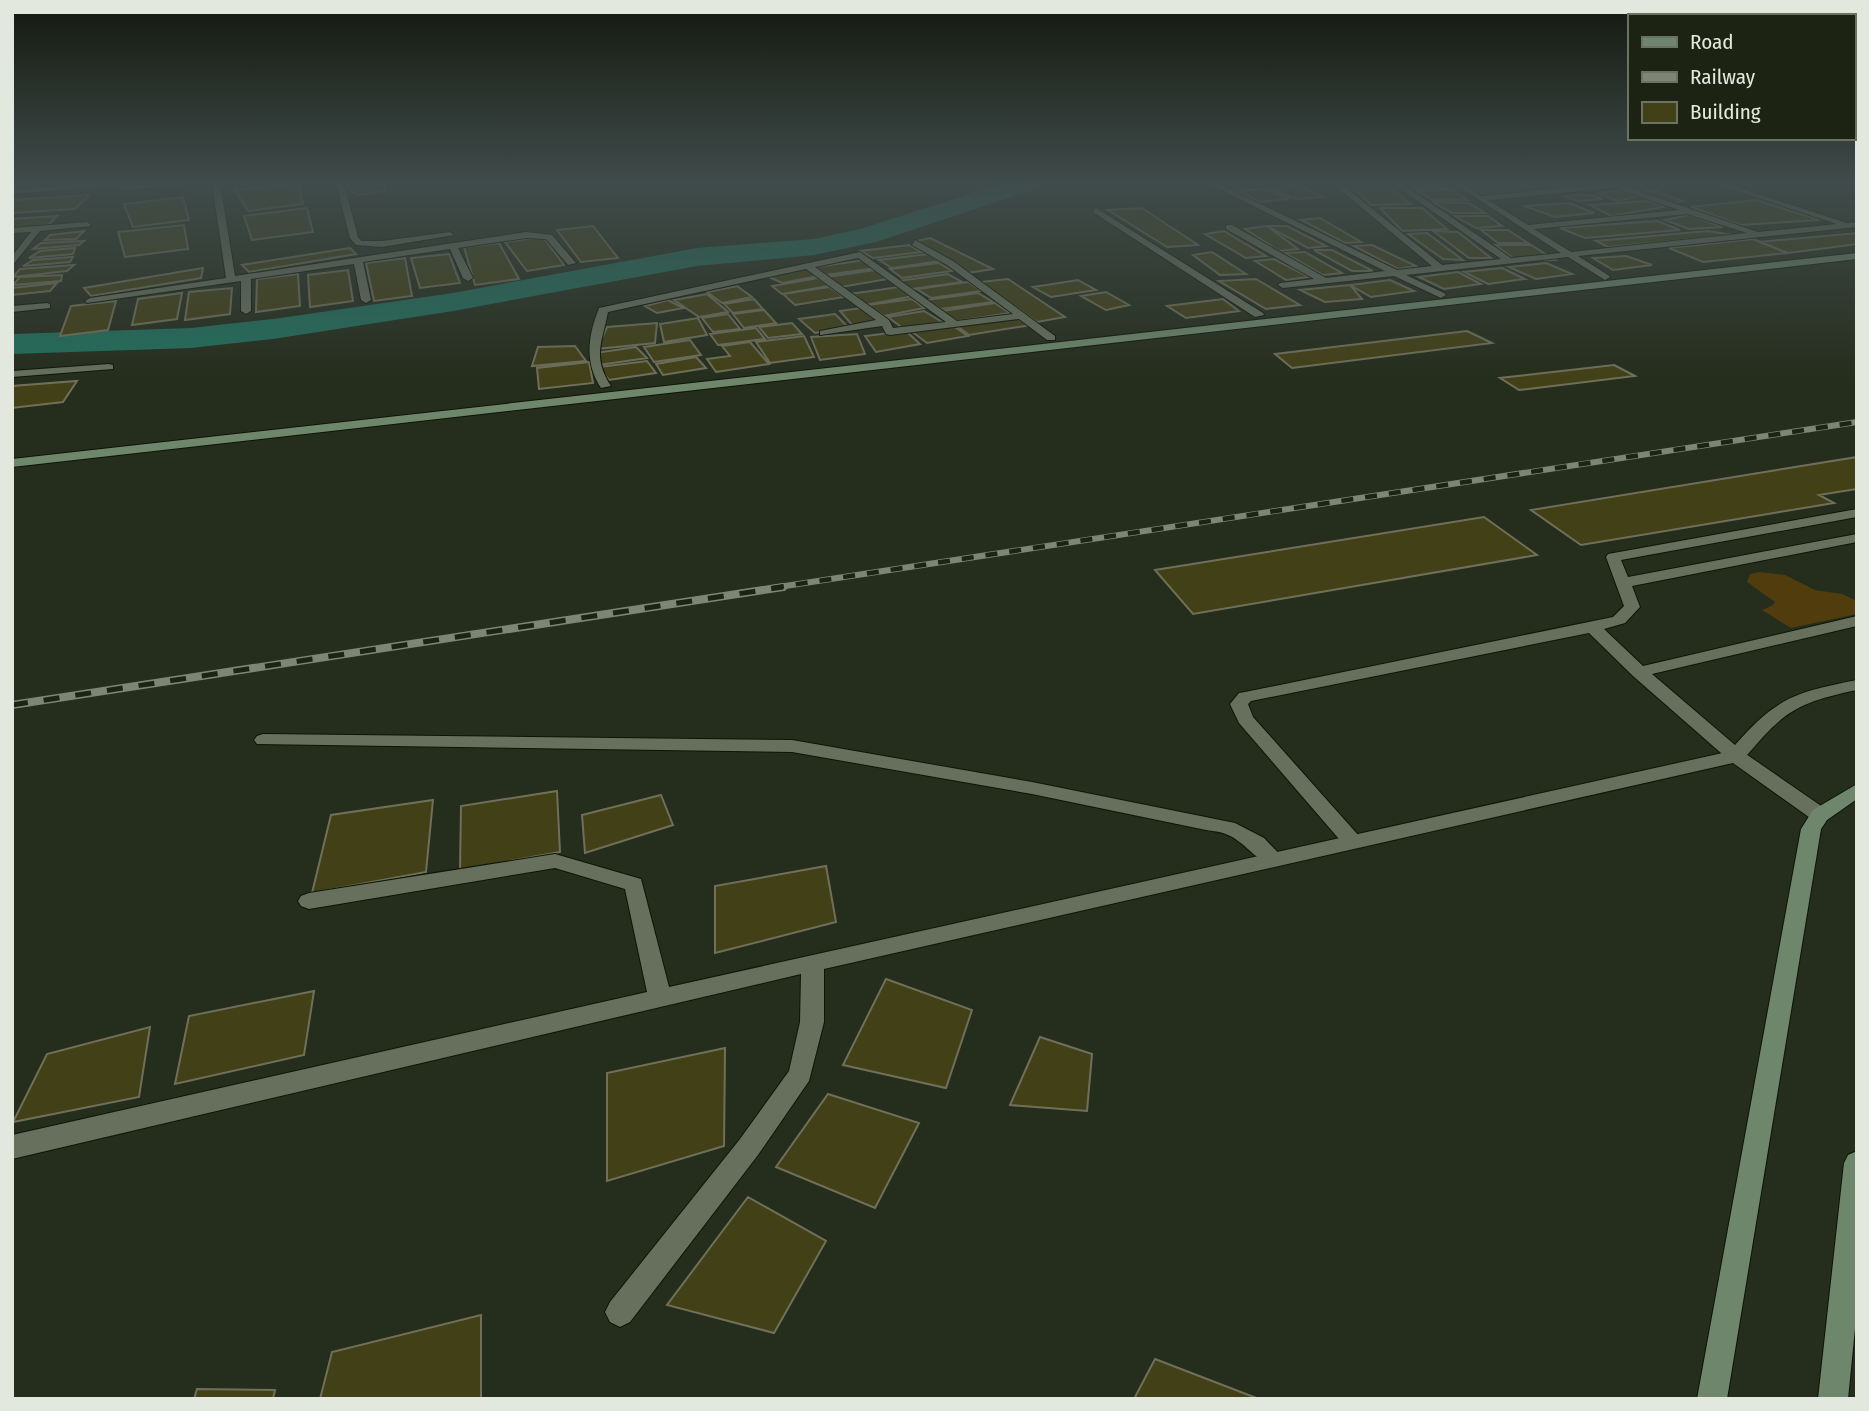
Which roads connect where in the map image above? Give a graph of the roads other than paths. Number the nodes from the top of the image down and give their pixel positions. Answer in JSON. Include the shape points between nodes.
{"nodes":[{"id":1,"x":22,"y":249,"type":"edge"},
{"id":2,"x":226,"y":249,"type":"edge"},
{"id":3,"x":435,"y":249,"type":"edge"},
{"id":4,"x":454,"y":249,"type":"edge"},
{"id":5,"x":559,"y":249,"type":"edge"},
{"id":6,"x":925,"y":249,"type":"edge"},
{"id":7,"x":1156,"y":249,"type":"edge"},
{"id":8,"x":1268,"y":249,"type":"edge"},
{"id":9,"x":1350,"y":249,"type":"edge"},
{"id":10,"x":1416,"y":249,"type":"edge"},
{"id":11,"x":1492,"y":249,"type":"edge"},
{"id":12,"x":1562,"y":249,"type":"edge"},
{"id":13,"x":1637,"y":249,"type":"edge"},
{"id":14,"x":1857,"y":249,"type":"edge"},
{"id":15,"x":1573,"y":256,"type":"junction"},
{"id":16,"x":1857,"y":256,"type":"edge"},
{"id":17,"x":358,"y":261,"type":"junction"},
{"id":18,"x":1511,"y":262,"type":"junction"},
{"id":19,"x":12,"y":263,"type":"edge"},
{"id":20,"x":571,"y":263,"type":"dead end"},
{"id":21,"x":808,"y":266,"type":"junction"},
{"id":22,"x":1440,"y":268,"type":"junction"},
{"id":23,"x":1396,"y":272,"type":"junction"},
{"id":24,"x":1605,"y":277,"type":"junction"},
{"id":25,"x":246,"y":278,"type":"junction"},
{"id":26,"x":467,"y":278,"type":"dead end"},
{"id":27,"x":230,"y":280,"type":"junction"},
{"id":28,"x":1323,"y":280,"type":"junction"},
{"id":29,"x":1283,"y":285,"type":"dead end"},
{"id":30,"x":1441,"y":295,"type":"junction"},
{"id":31,"x":366,"y":300,"type":"dead end"},
{"id":32,"x":90,"y":301,"type":"dead end"},
{"id":33,"x":47,"y":306,"type":"dead end"},
{"id":34,"x":12,"y":309,"type":"edge"},
{"id":35,"x":246,"y":311,"type":"dead end"},
{"id":36,"x":1259,"y":315,"type":"junction"},
{"id":37,"x":1022,"y":316,"type":"junction"},
{"id":38,"x":885,"y":322,"type":"junction"},
{"id":39,"x":955,"y":324,"type":"junction"},
{"id":40,"x":824,"y":333,"type":"dead end"},
{"id":41,"x":1051,"y":338,"type":"junction"},
{"id":42,"x":109,"y":367,"type":"dead end"},
{"id":43,"x":12,"y":374,"type":"edge"},
{"id":44,"x":606,"y":386,"type":"junction"},
{"id":45,"x":12,"y":451,"type":"edge"},
{"id":46,"x":12,"y":463,"type":"edge"},
{"id":47,"x":1857,"y":513,"type":"edge"},
{"id":48,"x":1857,"y":538,"type":"edge"},
{"id":49,"x":1623,"y":583,"type":"junction"},
{"id":50,"x":1857,"y":621,"type":"edge"},
{"id":51,"x":1594,"y":627,"type":"junction"},
{"id":52,"x":1639,"y":672,"type":"junction"},
{"id":53,"x":1857,"y":685,"type":"edge"},
{"id":54,"x":263,"y":740,"type":"dead end"},
{"id":55,"x":1736,"y":756,"type":"junction"},
{"id":56,"x":1857,"y":790,"type":"edge"},
{"id":57,"x":1820,"y":815,"type":"junction"},
{"id":58,"x":1352,"y":841,"type":"junction"},
{"id":59,"x":1273,"y":859,"type":"junction"},
{"id":60,"x":309,"y":901,"type":"dead end"},
{"id":61,"x":813,"y":963,"type":"junction"},
{"id":62,"x":660,"y":998,"type":"junction"},
{"id":63,"x":12,"y":1147,"type":"edge"},
{"id":64,"x":1857,"y":1163,"type":"edge"},
{"id":65,"x":620,"y":1311,"type":"dead end"},
{"id":66,"x":1712,"y":1399,"type":"edge"},
{"id":67,"x":1833,"y":1399,"type":"edge"}],
"edges":[{"from":1,"to":19,"type":"street"},
{"from":2,"to":27,"type":"street"},
{"from":3,"to":17,"type":"street"},
{"from":4,"to":26,"type":"street"},
{"from":5,"to":20,"type":"street"},
{"from":6,"to":37,"type":"street"},
{"from":7,"to":36,"type":"street"},
{"from":8,"to":28,"type":"street"},
{"from":9,"to":23,"type":"street"},
{"from":10,"to":22,"type":"street"},
{"from":11,"to":18,"type":"street"},
{"from":12,"to":15,"type":"street"},
{"from":13,"to":15,"type":"street"},
{"from":14,"to":24,"type":"street"},
{"from":15,"to":18,"type":"street"},
{"from":15,"to":24,"type":"street"},
{"from":16,"to":46,"type":"street"},
{"from":17,"to":25,"type":"street"},
{"from":17,"to":31,"type":"street"},
{"from":18,"to":22,"type":"street"},
{"from":21,"to":38,"type":"street"},
{"from":21,"to":39,"type":"street","via":[[860,255]]},
{"from":21,"to":44,"type":"street","via":[[603,310],[599,336],[591,350],[594,371]]},
{"from":22,"to":23,"type":"street"},
{"from":23,"to":28,"type":"street"},
{"from":23,"to":30,"type":"street"},
{"from":24,"to":30,"type":"street"},
{"from":25,"to":27,"type":"street"},
{"from":25,"to":35,"type":"street"},
{"from":27,"to":32,"type":"street"},
{"from":28,"to":29,"type":"street"},
{"from":30,"to":36,"type":"street"},
{"from":33,"to":34,"type":"street"},
{"from":36,"to":41,"type":"street"},
{"from":37,"to":39,"type":"street"},
{"from":37,"to":41,"type":"street"},
{"from":38,"to":39,"type":"street","via":[[890,332]]},
{"from":38,"to":40,"type":"street"},
{"from":41,"to":44,"type":"street"},
{"from":42,"to":43,"type":"street"},
{"from":44,"to":45,"type":"street"},
{"from":47,"to":49,"type":"street","via":[[1613,557]]},
{"from":48,"to":49,"type":"street"},
{"from":49,"to":51,"type":"street","via":[[1632,607],[1628,614]]},
{"from":50,"to":52,"type":"street"},
{"from":51,"to":52,"type":"street"},
{"from":51,"to":58,"type":"street","via":[[1245,697],[1239,704],[1245,719]]},
{"from":52,"to":55,"type":"street"},
{"from":53,"to":55,"type":"street","via":[[1788,705]]},
{"from":54,"to":59,"type":"street","via":[[792,746],[1206,823],[1235,830]]},
{"from":55,"to":57,"type":"street"},
{"from":55,"to":58,"type":"street"},
{"from":56,"to":57,"type":"street"},
{"from":57,"to":66,"type":"street","via":[[1811,829]]},
{"from":58,"to":59,"type":"street"},
{"from":59,"to":61,"type":"street"},
{"from":60,"to":62,"type":"street","via":[[555,861],[634,884]]},
{"from":61,"to":62,"type":"street"},
{"from":61,"to":65,"type":"street","via":[[812,1022],[800,1074],[749,1147]]},
{"from":62,"to":63,"type":"street"},
{"from":64,"to":67,"type":"street"}]}
